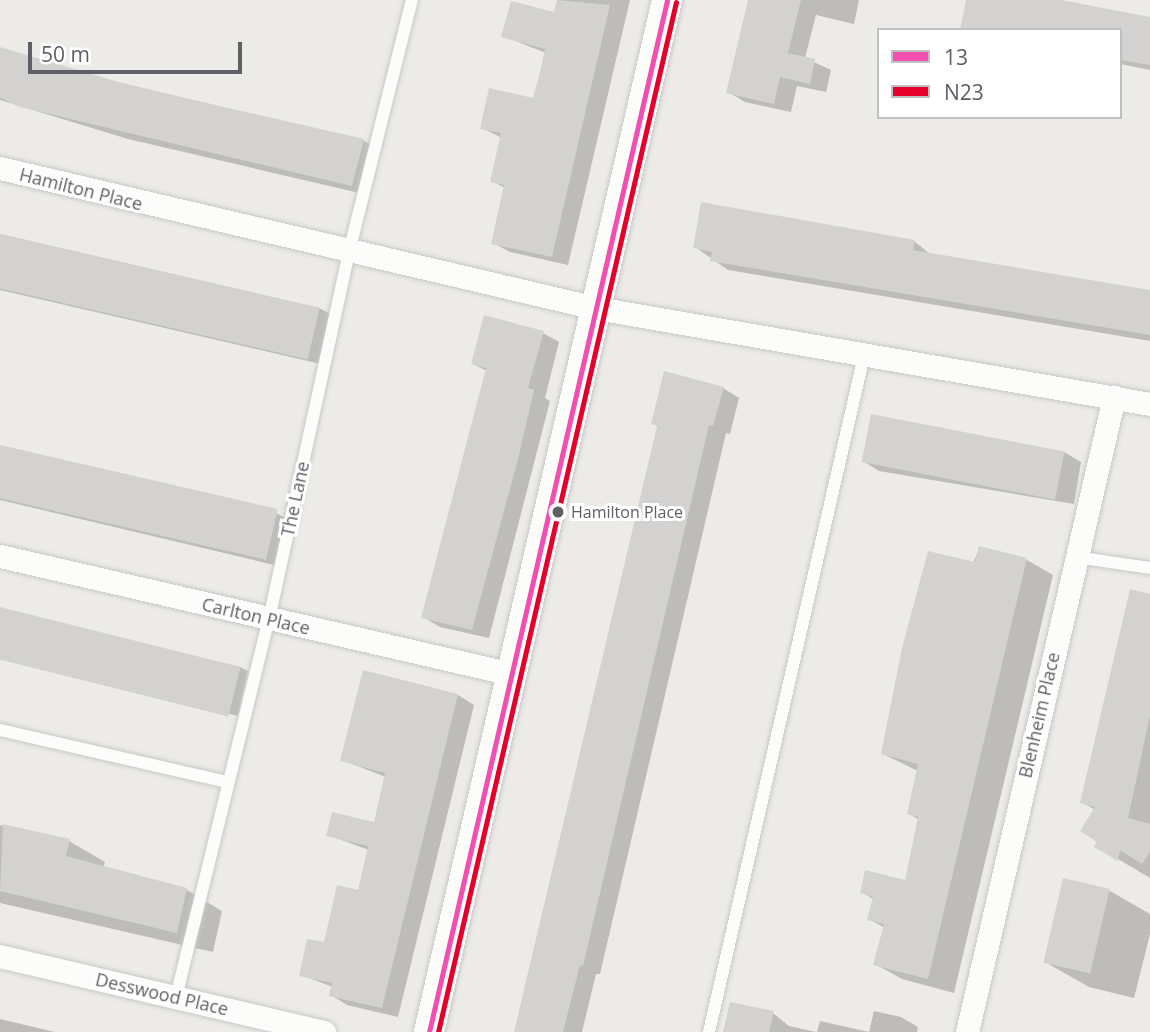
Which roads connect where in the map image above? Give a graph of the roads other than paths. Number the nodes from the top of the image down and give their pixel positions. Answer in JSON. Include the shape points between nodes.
{"nodes":[{"id":1,"x":412,"y":0,"type":"edge"},
{"id":2,"x":667,"y":0,"type":"edge"},
{"id":3,"x":0,"y":168,"type":"edge"},
{"id":4,"x":349,"y":252,"type":"junction"},
{"id":5,"x":596,"y":308,"type":"junction"},
{"id":6,"x":864,"y":356,"type":"junction"},
{"id":7,"x":1114,"y":397,"type":"junction"},
{"id":8,"x":1150,"y":404,"type":"edge"},
{"id":9,"x":0,"y":556,"type":"edge"},
{"id":10,"x":1075,"y":557,"type":"junction"},
{"id":11,"x":1150,"y":568,"type":"edge"},
{"id":12,"x":269,"y":619,"type":"junction"},
{"id":13,"x":512,"y":674,"type":"junction"},
{"id":14,"x":0,"y":730,"type":"edge"},
{"id":15,"x":227,"y":782,"type":"junction"},
{"id":16,"x":0,"y":956,"type":"edge"},
{"id":17,"x":176,"y":997,"type":"junction"},
{"id":18,"x":324,"y":1032,"type":"edge"},
{"id":19,"x":429,"y":1032,"type":"edge"},
{"id":20,"x":709,"y":1032,"type":"edge"},
{"id":21,"x":967,"y":1032,"type":"edge"}],
"edges":[{"from":1,"to":4,"type":"lane","name":"The Lane"},
{"from":2,"to":5,"type":"street"},
{"from":3,"to":4,"type":"street","name":"Hamilton Place"},
{"from":4,"to":5,"type":"street","name":"Hamilton Place"},
{"from":4,"to":12,"type":"lane","name":"The Lane"},
{"from":5,"to":6,"type":"street","name":"Hamilton Place"},
{"from":5,"to":13,"type":"street"},
{"from":6,"to":7,"type":"street","name":"Hamilton Place"},
{"from":6,"to":20,"type":"lane"},
{"from":7,"to":8,"type":"street","name":"Hamilton Place"},
{"from":7,"to":10,"type":"street","name":"Blenheim Place"},
{"from":9,"to":12,"type":"street","name":"Carlton Place"},
{"from":10,"to":11,"type":"lane"},
{"from":10,"to":21,"type":"street","name":"Blenheim Place"},
{"from":12,"to":13,"type":"street","name":"Carlton Place"},
{"from":12,"to":15,"type":"lane","name":"The Lane"},
{"from":13,"to":19,"type":"street"},
{"from":14,"to":15,"type":"lane"},
{"from":15,"to":17,"type":"lane","name":"The Lane"},
{"from":16,"to":17,"type":"street","name":"Desswood Place"},
{"from":17,"to":18,"type":"street","name":"Desswood Place"}]}
